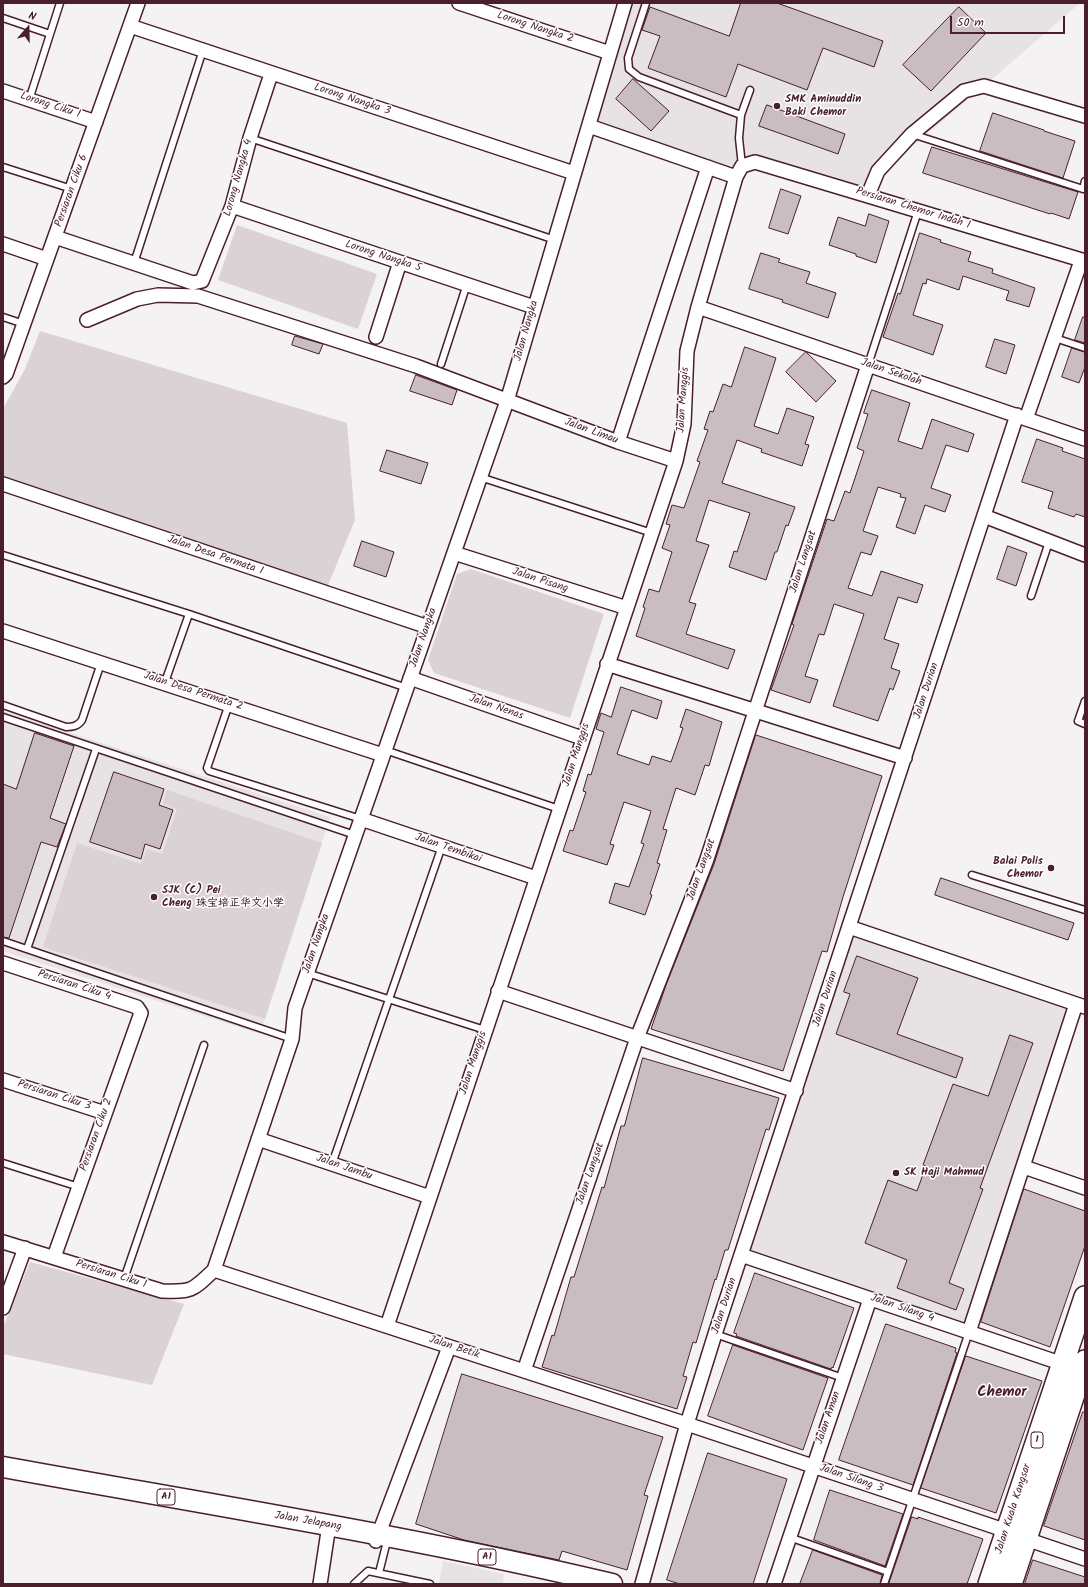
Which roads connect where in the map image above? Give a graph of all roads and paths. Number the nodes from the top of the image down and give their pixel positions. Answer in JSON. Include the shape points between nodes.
{"nodes":[{"id":1,"x":60,"y":3,"type":"edge"},
{"id":2,"x":138,"y":3,"type":"edge"},
{"id":3,"x":459,"y":3,"type":"edge"},
{"id":4,"x":625,"y":3,"type":"edge"},
{"id":5,"x":646,"y":3,"type":"edge"},
{"id":6,"x":478,"y":6,"type":"edge"},
{"id":7,"x":3,"y":18,"type":"edge"},
{"id":8,"x":130,"y":26,"type":"junction"},
{"id":9,"x":50,"y":34,"type":"junction"},
{"id":10,"x":204,"y":50,"type":"junction"},
{"id":11,"x":610,"y":53,"type":"junction"},
{"id":12,"x":271,"y":74,"type":"junction"},
{"id":13,"x":750,"y":90,"type":"dead end"},
{"id":14,"x":3,"y":91,"type":"edge"},
{"id":15,"x":29,"y":100,"type":"junction"},
{"id":16,"x":741,"y":115,"type":"junction"},
{"id":17,"x":1085,"y":116,"type":"edge"},
{"id":18,"x":96,"y":122,"type":"junction"},
{"id":19,"x":589,"y":126,"type":"junction"},
{"id":20,"x":912,"y":134,"type":"junction"},
{"id":21,"x":250,"y":138,"type":"junction"},
{"id":22,"x":3,"y":167,"type":"edge"},
{"id":23,"x":708,"y":167,"type":"junction"},
{"id":24,"x":739,"y":172,"type":"junction"},
{"id":25,"x":574,"y":174,"type":"junction"},
{"id":26,"x":1085,"y":181,"type":"edge"},
{"id":27,"x":72,"y":189,"type":"junction"},
{"id":28,"x":868,"y":195,"type":"junction"},
{"id":29,"x":232,"y":206,"type":"junction"},
{"id":30,"x":918,"y":211,"type":"junction"},
{"id":31,"x":55,"y":237,"type":"junction"},
{"id":32,"x":555,"y":240,"type":"junction"},
{"id":33,"x":3,"y":244,"type":"edge"},
{"id":34,"x":47,"y":259,"type":"junction"},
{"id":35,"x":1083,"y":261,"type":"edge"},
{"id":36,"x":400,"y":262,"type":"junction"},
{"id":37,"x":134,"y":264,"type":"junction"},
{"id":38,"x":467,"y":284,"type":"junction"},
{"id":39,"x":534,"y":307,"type":"junction"},
{"id":40,"x":698,"y":307,"type":"junction"},
{"id":41,"x":3,"y":317,"type":"edge"},
{"id":42,"x":87,"y":320,"type":"dead end"},
{"id":43,"x":24,"y":324,"type":"junction"},
{"id":44,"x":376,"y":337,"type":"dead end"},
{"id":45,"x":1055,"y":338,"type":"junction"},
{"id":46,"x":1085,"y":348,"type":"edge"},
{"id":47,"x":441,"y":364,"type":"dead end"},
{"id":48,"x":868,"y":365,"type":"junction"},
{"id":49,"x":3,"y":377,"type":"edge"},
{"id":50,"x":507,"y":401,"type":"junction"},
{"id":51,"x":1022,"y":417,"type":"junction"},
{"id":52,"x":1085,"y":439,"type":"edge"},
{"id":53,"x":618,"y":442,"type":"junction"},
{"id":54,"x":676,"y":461,"type":"junction"},
{"id":55,"x":480,"y":477,"type":"junction"},
{"id":56,"x":3,"y":484,"type":"edge"},
{"id":57,"x":984,"y":516,"type":"junction"},
{"id":58,"x":652,"y":533,"type":"junction"},
{"id":59,"x":1049,"y":542,"type":"junction"},
{"id":60,"x":454,"y":553,"type":"junction"},
{"id":61,"x":3,"y":555,"type":"edge"},
{"id":62,"x":1085,"y":555,"type":"edge"},
{"id":63,"x":1031,"y":596,"type":"dead end"},
{"id":64,"x":627,"y":608,"type":"junction"},
{"id":65,"x":189,"y":614,"type":"junction"},
{"id":66,"x":428,"y":627,"type":"junction"},
{"id":67,"x":3,"y":631,"type":"edge"},
{"id":68,"x":101,"y":663,"type":"junction"},
{"id":69,"x":607,"y":664,"type":"junction"},
{"id":70,"x":165,"y":682,"type":"junction"},
{"id":71,"x":408,"y":683,"type":"junction"},
{"id":72,"x":1085,"y":701,"type":"edge"},
{"id":73,"x":229,"y":704,"type":"junction"},
{"id":74,"x":3,"y":705,"type":"edge"},
{"id":75,"x":755,"y":711,"type":"junction"},
{"id":76,"x":3,"y":717,"type":"edge"},
{"id":77,"x":1085,"y":724,"type":"edge"},
{"id":78,"x":582,"y":738,"type":"junction"},
{"id":79,"x":96,"y":749,"type":"junction"},
{"id":80,"x":384,"y":752,"type":"junction"},
{"id":81,"x":904,"y":758,"type":"junction"},
{"id":82,"x":559,"y":809,"type":"junction"},
{"id":83,"x":361,"y":819,"type":"junction"},
{"id":84,"x":355,"y":836,"type":"junction"},
{"id":85,"x":442,"y":846,"type":"junction"},
{"id":86,"x":972,"y":875,"type":"dead end"},
{"id":87,"x":536,"y":878,"type":"junction"},
{"id":88,"x":1085,"y":910,"type":"edge"},
{"id":89,"x":849,"y":927,"type":"junction"},
{"id":90,"x":3,"y":941,"type":"edge"},
{"id":91,"x":28,"y":949,"type":"junction"},
{"id":92,"x":3,"y":963,"type":"edge"},
{"id":93,"x":307,"y":973,"type":"junction"},
{"id":94,"x":498,"y":991,"type":"junction"},
{"id":95,"x":389,"y":1000,"type":"junction"},
{"id":96,"x":1080,"y":1006,"type":"edge"},
{"id":97,"x":141,"y":1013,"type":"joint"},
{"id":98,"x":486,"y":1030,"type":"junction"},
{"id":99,"x":292,"y":1038,"type":"junction"},
{"id":100,"x":637,"y":1038,"type":"junction"},
{"id":101,"x":204,"y":1045,"type":"dead end"},
{"id":102,"x":3,"y":1080,"type":"edge"},
{"id":103,"x":796,"y":1091,"type":"junction"},
{"id":104,"x":105,"y":1112,"type":"junction"},
{"id":105,"x":258,"y":1138,"type":"junction"},
{"id":106,"x":3,"y":1163,"type":"edge"},
{"id":107,"x":332,"y":1164,"type":"junction"},
{"id":108,"x":1024,"y":1167,"type":"junction"},
{"id":109,"x":79,"y":1187,"type":"junction"},
{"id":110,"x":1085,"y":1188,"type":"edge"},
{"id":111,"x":430,"y":1197,"type":"junction"},
{"id":112,"x":3,"y":1242,"type":"edge"},
{"id":113,"x":25,"y":1248,"type":"junction"},
{"id":114,"x":741,"y":1255,"type":"junction"},
{"id":115,"x":54,"y":1257,"type":"junction"},
{"id":116,"x":214,"y":1270,"type":"junction"},
{"id":117,"x":124,"y":1279,"type":"junction"},
{"id":118,"x":1085,"y":1297,"type":"edge"},
{"id":119,"x":870,"y":1299,"type":"junction"},
{"id":120,"x":3,"y":1308,"type":"edge"},
{"id":121,"x":387,"y":1326,"type":"junction"},
{"id":122,"x":969,"y":1332,"type":"junction"},
{"id":123,"x":716,"y":1334,"type":"junction"},
{"id":124,"x":449,"y":1346,"type":"junction"},
{"id":125,"x":1062,"y":1364,"type":"junction"},
{"id":126,"x":1084,"y":1368,"type":"edge"},
{"id":127,"x":524,"y":1371,"type":"junction"},
{"id":128,"x":843,"y":1378,"type":"junction"},
{"id":129,"x":691,"y":1426,"type":"junction"},
{"id":130,"x":813,"y":1466,"type":"junction"},
{"id":131,"x":3,"y":1468,"type":"edge"},
{"id":132,"x":3,"y":1476,"type":"edge"},
{"id":133,"x":913,"y":1500,"type":"junction"},
{"id":134,"x":328,"y":1530,"type":"junction"},
{"id":135,"x":1007,"y":1531,"type":"junction"},
{"id":136,"x":789,"y":1538,"type":"junction"},
{"id":137,"x":1026,"y":1539,"type":"junction"},
{"id":138,"x":382,"y":1540,"type":"junction"},
{"id":139,"x":1085,"y":1559,"type":"edge"},
{"id":140,"x":888,"y":1572,"type":"junction"},
{"id":141,"x":379,"y":1573,"type":"junction"},
{"id":142,"x":320,"y":1584,"type":"edge"},
{"id":143,"x":354,"y":1584,"type":"edge"},
{"id":144,"x":430,"y":1584,"type":"edge"},
{"id":145,"x":576,"y":1584,"type":"edge"},
{"id":146,"x":612,"y":1584,"type":"edge"},
{"id":147,"x":642,"y":1584,"type":"edge"},
{"id":148,"x":774,"y":1584,"type":"edge"},
{"id":149,"x":884,"y":1584,"type":"edge"},
{"id":150,"x":989,"y":1584,"type":"edge"},
{"id":151,"x":1011,"y":1584,"type":"edge"}],
"edges":[{"from":1,"to":9,"type":"lane"},
{"from":2,"to":8,"type":"street","name":"Persiaran Ciku 6"},
{"from":3,"to":6,"type":"street","name":"Lorong Nangka 2"},
{"from":4,"to":11,"type":"street","name":"Jalan Nangka"},
{"from":5,"to":16,"type":"lane","via":[[628,58],[629,69],[639,77]]},
{"from":6,"to":11,"type":"street","name":"Lorong Nangka 2"},
{"from":7,"to":9,"type":"lane"},
{"from":8,"to":10,"type":"street","name":"Lorong Nangka 3"},
{"from":8,"to":18,"type":"street","name":"Persiaran Ciku 6"},
{"from":9,"to":15,"type":"lane"},
{"from":10,"to":12,"type":"street","name":"Lorong Nangka 3"},
{"from":10,"to":37,"type":"lane"},
{"from":11,"to":19,"type":"street","name":"Jalan Nangka"},
{"from":12,"to":21,"type":"street","name":"Lorong Nangka 4"},
{"from":12,"to":25,"type":"street","name":"Lorong Nangka 3"},
{"from":13,"to":16,"type":"lane"},
{"from":14,"to":15,"type":"street","name":"Lorong Ciku 1"},
{"from":15,"to":18,"type":"street","name":"Lorong Ciku 1"},
{"from":16,"to":24,"type":"lane"},
{"from":17,"to":20,"type":"street","via":[[984,86],[964,91]]},
{"from":18,"to":27,"type":"street","name":"Persiaran Ciku 6"},
{"from":19,"to":23,"type":"street"},
{"from":19,"to":25,"type":"street","name":"Jalan Nangka"},
{"from":20,"to":26,"type":"lane","via":[[1083,189]]},
{"from":20,"to":28,"type":"street","via":[[878,172]]},
{"from":21,"to":29,"type":"street","name":"Lorong Nangka 4"},
{"from":21,"to":32,"type":"lane"},
{"from":22,"to":27,"type":"lane"},
{"from":23,"to":24,"type":"street"},
{"from":23,"to":53,"type":"street"},
{"from":24,"to":28,"type":"street","name":"Persiaran Chemor Indah 1","via":[[755,162]]},
{"from":24,"to":40,"type":"street","name":"Jalan Manggis"},
{"from":25,"to":32,"type":"street","name":"Jalan Nangka"},
{"from":27,"to":31,"type":"street","name":"Persiaran Ciku 6"},
{"from":28,"to":30,"type":"street","name":"Persiaran Chemor Indah 1"},
{"from":29,"to":36,"type":"street","name":"Lorong Nangka 5"},
{"from":29,"to":37,"type":"street","name":"Lorong Nangka 4","via":[[202,281],[193,283]]},
{"from":30,"to":35,"type":"street","name":"Persiaran Chemor Indah 1"},
{"from":30,"to":48,"type":"lane"},
{"from":31,"to":34,"type":"street","name":"Persiaran Ciku 6"},
{"from":31,"to":37,"type":"street"},
{"from":32,"to":39,"type":"street","name":"Jalan Nangka"},
{"from":33,"to":34,"type":"street"},
{"from":34,"to":43,"type":"street","name":"Persiaran Ciku 6"},
{"from":35,"to":45,"type":"street","name":"Jalan Durian"},
{"from":36,"to":38,"type":"street","name":"Lorong Nangka 5"},
{"from":36,"to":44,"type":"street"},
{"from":38,"to":39,"type":"street","name":"Lorong Nangka 5"},
{"from":38,"to":47,"type":"lane"},
{"from":39,"to":50,"type":"street","name":"Jalan Nangka"},
{"from":40,"to":48,"type":"street","name":"Jalan Sekolah"},
{"from":40,"to":54,"type":"street","name":"Jalan Manggis","via":[[687,351],[684,424]]},
{"from":41,"to":43,"type":"lane"},
{"from":42,"to":50,"type":"street","name":"Jalan Limau","via":[[144,298],[158,295],[198,296],[416,366]]},
{"from":43,"to":49,"type":"street","name":"Persiaran Ciku 6"},
{"from":45,"to":46,"type":"lane"},
{"from":45,"to":51,"type":"street","name":"Jalan Durian"},
{"from":48,"to":51,"type":"street","name":"Jalan Sekolah"},
{"from":48,"to":75,"type":"street","name":"Jalan Langsat"},
{"from":50,"to":53,"type":"street","name":"Jalan Limau"},
{"from":50,"to":55,"type":"street","name":"Jalan Nangka"},
{"from":51,"to":52,"type":"street","name":"Jalan Sekolah"},
{"from":51,"to":57,"type":"street","name":"Jalan Durian"},
{"from":53,"to":54,"type":"street","name":"Jalan Limau"},
{"from":54,"to":58,"type":"street","name":"Jalan Manggis"},
{"from":55,"to":58,"type":"lane"},
{"from":55,"to":60,"type":"street","name":"Jalan Nangka"},
{"from":56,"to":66,"type":"street","name":"Jalan Desa Permata 1"},
{"from":57,"to":59,"type":"street"},
{"from":57,"to":81,"type":"street","name":"Jalan Durian"},
{"from":58,"to":64,"type":"street","name":"Jalan Manggis"},
{"from":59,"to":62,"type":"street"},
{"from":59,"to":63,"type":"lane"},
{"from":60,"to":64,"type":"street","name":"Jalan Pisang"},
{"from":60,"to":66,"type":"street","name":"Jalan Nangka"},
{"from":61,"to":65,"type":"lane"},
{"from":64,"to":69,"type":"street","name":"Jalan Manggis"},
{"from":65,"to":70,"type":"lane"},
{"from":65,"to":71,"type":"lane"},
{"from":66,"to":71,"type":"street","name":"Jalan Nangka"},
{"from":67,"to":68,"type":"street","name":"Jalan Desa Permata 2"},
{"from":68,"to":70,"type":"street","name":"Jalan Desa Permata 2"},
{"from":68,"to":74,"type":"lane","via":[[79,724],[66,727]]},
{"from":69,"to":75,"type":"street"},
{"from":69,"to":78,"type":"street","name":"Jalan Manggis"},
{"from":70,"to":73,"type":"street","name":"Jalan Desa Permata 2"},
{"from":71,"to":78,"type":"street","name":"Jalan Nenas"},
{"from":71,"to":80,"type":"street","name":"Jalan Nangka"},
{"from":72,"to":77,"type":"lane","via":[[1078,721]]},
{"from":73,"to":80,"type":"street","name":"Jalan Desa Permata 2"},
{"from":73,"to":83,"type":"lane","via":[[207,768],[209,771]]},
{"from":75,"to":81,"type":"street"},
{"from":75,"to":100,"type":"street","name":"Jalan Langsat","via":[[706,862]]},
{"from":76,"to":79,"type":"lane"},
{"from":78,"to":82,"type":"street","name":"Jalan Manggis"},
{"from":79,"to":84,"type":"lane"},
{"from":79,"to":91,"type":"lane"},
{"from":80,"to":82,"type":"lane"},
{"from":80,"to":83,"type":"street","name":"Jalan Nangka"},
{"from":81,"to":89,"type":"street","name":"Jalan Durian"},
{"from":82,"to":87,"type":"street","name":"Jalan Manggis"},
{"from":83,"to":84,"type":"street","name":"Jalan Nangka"},
{"from":83,"to":85,"type":"street","name":"Jalan Tembikai"},
{"from":84,"to":93,"type":"street","name":"Jalan Nangka"},
{"from":85,"to":87,"type":"street","name":"Jalan Tembikai"},
{"from":85,"to":95,"type":"lane"},
{"from":86,"to":88,"type":"lane"},
{"from":87,"to":94,"type":"street","name":"Jalan Manggis"},
{"from":89,"to":96,"type":"street"},
{"from":89,"to":103,"type":"street","name":"Jalan Durian"},
{"from":90,"to":91,"type":"lane"},
{"from":91,"to":99,"type":"lane"},
{"from":92,"to":97,"type":"street","name":"Persiaran Ciku 4","via":[[138,1006]]},
{"from":93,"to":95,"type":"lane"},
{"from":93,"to":99,"type":"street","name":"Jalan Nangka","via":[[294,1008]]},
{"from":94,"to":98,"type":"street","name":"Jalan Manggis"},
{"from":94,"to":100,"type":"street"},
{"from":95,"to":98,"type":"lane"},
{"from":95,"to":107,"type":"lane"},
{"from":96,"to":108,"type":"street"},
{"from":97,"to":104,"type":"street","name":"Persiaran Ciku 2"},
{"from":98,"to":111,"type":"street","name":"Jalan Manggis"},
{"from":99,"to":105,"type":"street","name":"Jalan Nangka"},
{"from":100,"to":103,"type":"street"},
{"from":100,"to":127,"type":"street","name":"Jalan Langsat"},
{"from":101,"to":117,"type":"lane"},
{"from":102,"to":104,"type":"street","name":"Persiaran Ciku 3"},
{"from":103,"to":114,"type":"street","name":"Jalan Durian"},
{"from":104,"to":109,"type":"street","name":"Persiaran Ciku 2"},
{"from":105,"to":107,"type":"street","name":"Jalan Jambu"},
{"from":105,"to":116,"type":"street","name":"Jalan Nangka"},
{"from":106,"to":109,"type":"lane"},
{"from":107,"to":111,"type":"street","name":"Jalan Jambu"},
{"from":108,"to":110,"type":"street"},
{"from":108,"to":122,"type":"street"},
{"from":109,"to":115,"type":"street","name":"Persiaran Ciku 2"},
{"from":111,"to":121,"type":"street","name":"Jalan Manggis"},
{"from":112,"to":113,"type":"street","name":"Persiaran Ciku 1"},
{"from":113,"to":115,"type":"street","name":"Persiaran Ciku 1"},
{"from":113,"to":120,"type":"street"},
{"from":114,"to":119,"type":"street","name":"Jalan Silang 4"},
{"from":114,"to":123,"type":"street","name":"Jalan Durian"},
{"from":115,"to":117,"type":"street","name":"Persiaran Ciku 1"},
{"from":116,"to":117,"type":"street","name":"Persiaran Ciku 1","via":[[196,1287],[184,1292],[162,1291]]},
{"from":116,"to":121,"type":"street","name":"Jalan Betik"},
{"from":118,"to":125,"type":"highway","name":"Jalan Kuala Kangsar","number":"1"},
{"from":119,"to":122,"type":"street","name":"Jalan Silang 4"},
{"from":119,"to":128,"type":"street","name":"Jalan Aman"},
{"from":121,"to":124,"type":"street","name":"Jalan Betik"},
{"from":122,"to":125,"type":"street","name":"Jalan Silang 4"},
{"from":122,"to":133,"type":"lane"},
{"from":123,"to":128,"type":"lane"},
{"from":123,"to":129,"type":"street","name":"Jalan Durian"},
{"from":124,"to":127,"type":"street","name":"Jalan Betik"},
{"from":124,"to":138,"type":"street"},
{"from":125,"to":135,"type":"highway","name":"Jalan Kuala Kangsar","number":"1"},
{"from":126,"to":137,"type":"highway","name":"Jalan Kuala Kangsar","number":"1"},
{"from":127,"to":129,"type":"street","name":"Jalan Betik"},
{"from":128,"to":130,"type":"street","name":"Jalan Aman"},
{"from":129,"to":130,"type":"street","name":"Jalan Silang 3"},
{"from":129,"to":147,"type":"street","name":"Jalan Durian"},
{"from":130,"to":133,"type":"street","name":"Jalan Silang 3"},
{"from":130,"to":136,"type":"street","name":"Jalan Aman"},
{"from":131,"to":134,"type":"main road","name":"Jalan Jelapang","number":"A1"},
{"from":132,"to":134,"type":"main road","name":"Jalan Jelapang","number":"A1"},
{"from":133,"to":135,"type":"street","name":"Jalan Silang 3"},
{"from":133,"to":140,"type":"lane"},
{"from":134,"to":138,"type":"main road","name":"Jalan Jelapang","number":"A1"},
{"from":134,"to":142,"type":"street"},
{"from":135,"to":150,"type":"highway","name":"Jalan Kuala Kangsar","number":"1"},
{"from":136,"to":140,"type":"lane"},
{"from":136,"to":148,"type":"street","name":"Jalan Aman"},
{"from":137,"to":139,"type":"street"},
{"from":137,"to":151,"type":"highway","name":"Jalan Kuala Kangsar","number":"1"},
{"from":138,"to":141,"type":"lane"},
{"from":138,"to":145,"type":"main road","name":"Jalan Jelapang","number":"A1"},
{"from":138,"to":146,"type":"main road","name":"Jalan Jelapang","number":"A1","via":[[463,1551]]},
{"from":140,"to":149,"type":"lane"},
{"from":141,"to":143,"type":"lane","via":[[368,1571]]},
{"from":141,"to":144,"type":"lane"}]}
